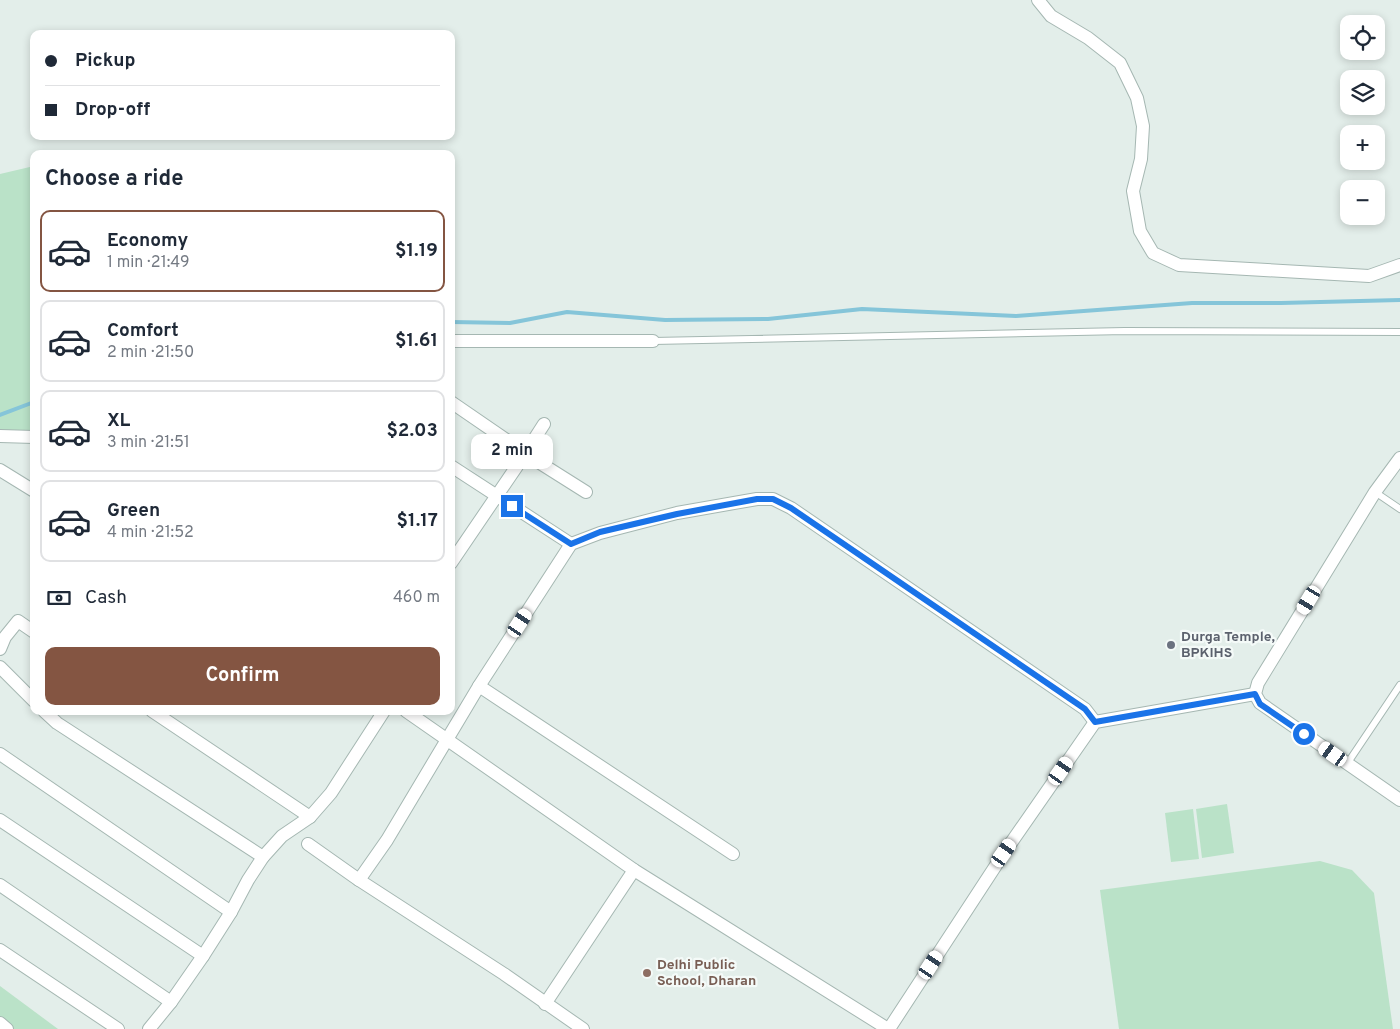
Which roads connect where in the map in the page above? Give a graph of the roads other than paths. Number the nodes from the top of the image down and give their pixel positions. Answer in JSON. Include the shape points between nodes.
{"nodes":[{"id":1,"x":1038,"y":0,"type":"edge"},
{"id":2,"x":1400,"y":265,"type":"edge"},
{"id":3,"x":1400,"y":332,"type":"edge"},
{"id":4,"x":653,"y":341,"type":"joint"},
{"id":5,"x":455,"y":342,"type":"edge"},
{"id":6,"x":455,"y":405,"type":"edge"},
{"id":7,"x":544,"y":424,"type":"dead end"},
{"id":8,"x":0,"y":436,"type":"edge"},
{"id":9,"x":30,"y":437,"type":"edge"},
{"id":10,"x":526,"y":453,"type":"junction"},
{"id":11,"x":1400,"y":458,"type":"edge"},
{"id":12,"x":455,"y":469,"type":"edge"},
{"id":13,"x":0,"y":470,"type":"edge"},
{"id":14,"x":30,"y":489,"type":"edge"},
{"id":15,"x":586,"y":492,"type":"dead end"},
{"id":16,"x":1375,"y":492,"type":"junction"},
{"id":17,"x":497,"y":497,"type":"junction"},
{"id":18,"x":1400,"y":509,"type":"edge"},
{"id":19,"x":571,"y":544,"type":"junction"},
{"id":20,"x":455,"y":557,"type":"edge"},
{"id":21,"x":30,"y":629,"type":"edge"},
{"id":22,"x":0,"y":648,"type":"edge"},
{"id":23,"x":0,"y":667,"type":"edge"},
{"id":24,"x":1400,"y":685,"type":"edge"},
{"id":25,"x":479,"y":686,"type":"junction"},
{"id":26,"x":1255,"y":694,"type":"junction"},
{"id":27,"x":30,"y":697,"type":"edge"},
{"id":28,"x":48,"y":715,"type":"edge"},
{"id":29,"x":158,"y":715,"type":"edge"},
{"id":30,"x":381,"y":715,"type":"edge"},
{"id":31,"x":411,"y":715,"type":"edge"},
{"id":32,"x":1095,"y":722,"type":"junction"},
{"id":33,"x":447,"y":741,"type":"junction"},
{"id":34,"x":0,"y":754,"type":"edge"},
{"id":35,"x":1348,"y":764,"type":"junction"},
{"id":36,"x":1400,"y":800,"type":"edge"},
{"id":37,"x":310,"y":816,"type":"junction"},
{"id":38,"x":0,"y":820,"type":"edge"},
{"id":39,"x":308,"y":844,"type":"dead end"},
{"id":40,"x":733,"y":854,"type":"dead end"},
{"id":41,"x":263,"y":857,"type":"junction"},
{"id":42,"x":634,"y":870,"type":"junction"},
{"id":43,"x":359,"y":880,"type":"junction"},
{"id":44,"x":0,"y":885,"type":"edge"},
{"id":45,"x":231,"y":912,"type":"junction"},
{"id":46,"x":0,"y":950,"type":"edge"},
{"id":47,"x":203,"y":956,"type":"junction"},
{"id":48,"x":171,"y":1002,"type":"junction"},
{"id":49,"x":545,"y":1004,"type":"junction"},
{"id":50,"x":0,"y":1023,"type":"edge"},
{"id":51,"x":7,"y":1029,"type":"edge"},
{"id":52,"x":118,"y":1029,"type":"edge"},
{"id":53,"x":149,"y":1029,"type":"edge"},
{"id":54,"x":583,"y":1029,"type":"edge"},
{"id":55,"x":889,"y":1029,"type":"edge"}],
"edges":[{"from":1,"to":2,"type":"street","via":[[1050,16],[1088,38],[1120,63],[1137,98],[1143,126],[1141,159],[1133,191],[1140,231],[1153,253],[1179,265],[1370,276]]},
{"from":3,"to":4,"type":"lane","via":[[1125,331]]},
{"from":4,"to":5,"type":"street"},
{"from":6,"to":10,"type":"street"},
{"from":7,"to":10,"type":"street"},
{"from":8,"to":9,"type":"street"},
{"from":10,"to":15,"type":"street"},
{"from":10,"to":17,"type":"street"},
{"from":11,"to":16,"type":"street"},
{"from":12,"to":17,"type":"street"},
{"from":13,"to":14,"type":"street"},
{"from":16,"to":18,"type":"lane"},
{"from":16,"to":26,"type":"street","via":[[1258,683]]},
{"from":17,"to":19,"type":"street"},
{"from":17,"to":20,"type":"street"},
{"from":19,"to":25,"type":"street"},
{"from":19,"to":32,"type":"street","via":[[600,532],[677,514],[773,499],[791,508],[1085,709]]},
{"from":21,"to":22,"type":"street","via":[[18,621]]},
{"from":23,"to":27,"type":"street"},
{"from":24,"to":35,"type":"lane"},
{"from":25,"to":33,"type":"street"},
{"from":25,"to":40,"type":"street"},
{"from":26,"to":32,"type":"street"},
{"from":26,"to":35,"type":"street","via":[[1260,704]]},
{"from":28,"to":41,"type":"street"},
{"from":29,"to":37,"type":"street"},
{"from":30,"to":37,"type":"street","via":[[331,793]]},
{"from":31,"to":33,"type":"street"},
{"from":32,"to":55,"type":"street","via":[[1004,853]]},
{"from":33,"to":42,"type":"street"},
{"from":33,"to":43,"type":"street"},
{"from":34,"to":45,"type":"street"},
{"from":35,"to":36,"type":"street"},
{"from":37,"to":41,"type":"street","via":[[282,836]]},
{"from":38,"to":47,"type":"street"},
{"from":39,"to":43,"type":"street"},
{"from":41,"to":45,"type":"street"},
{"from":42,"to":49,"type":"street"},
{"from":42,"to":55,"type":"street"},
{"from":43,"to":49,"type":"street"},
{"from":44,"to":48,"type":"street"},
{"from":45,"to":47,"type":"street"},
{"from":46,"to":52,"type":"street"},
{"from":47,"to":48,"type":"street"},
{"from":48,"to":53,"type":"street"},
{"from":49,"to":54,"type":"street"},
{"from":50,"to":51,"type":"street"}]}
